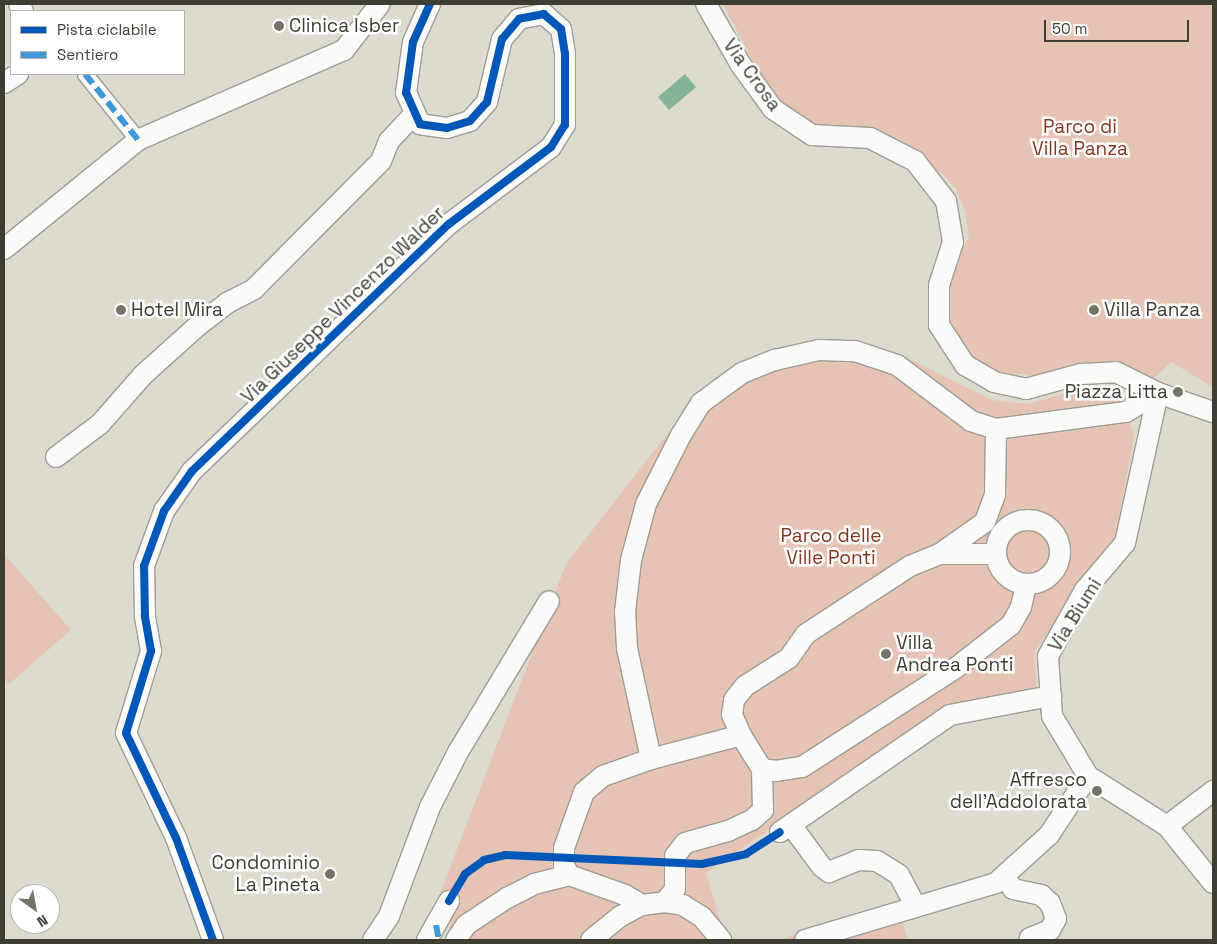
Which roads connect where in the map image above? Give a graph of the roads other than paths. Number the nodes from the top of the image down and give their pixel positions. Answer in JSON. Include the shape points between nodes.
{"nodes":[{"id":1,"x":380,"y":4,"type":"edge"},
{"id":2,"x":430,"y":4,"type":"edge"},
{"id":3,"x":706,"y":4,"type":"edge"},
{"id":4,"x":16,"y":75,"type":"edge"},
{"id":5,"x":86,"y":75,"type":"edge"},
{"id":6,"x":4,"y":83,"type":"edge"},
{"id":7,"x":415,"y":113,"type":"junction"},
{"id":8,"x":138,"y":140,"type":"junction"},
{"id":9,"x":4,"y":249,"type":"edge"},
{"id":10,"x":1158,"y":393,"type":"junction"},
{"id":11,"x":1213,"y":412,"type":"edge"},
{"id":12,"x":996,"y":429,"type":"junction"},
{"id":13,"x":56,"y":457,"type":"dead end"},
{"id":14,"x":939,"y":554,"type":"junction"},
{"id":15,"x":996,"y":554,"type":"junction"},
{"id":16,"x":1026,"y":585,"type":"junction"},
{"id":17,"x":549,"y":601,"type":"dead end"},
{"id":18,"x":1051,"y":696,"type":"junction"},
{"id":19,"x":741,"y":736,"type":"junction"},
{"id":20,"x":651,"y":759,"type":"junction"},
{"id":21,"x":762,"y":769,"type":"junction"},
{"id":22,"x":1088,"y":776,"type":"junction"},
{"id":23,"x":1213,"y":791,"type":"edge"},
{"id":24,"x":1167,"y":826,"type":"junction"},
{"id":25,"x":1009,"y":871,"type":"junction"},
{"id":26,"x":569,"y":875,"type":"junction"},
{"id":27,"x":1213,"y":883,"type":"edge"},
{"id":28,"x":449,"y":901,"type":"dead end"},
{"id":29,"x":665,"y":902,"type":"junction"},
{"id":30,"x":642,"y":906,"type":"junction"},
{"id":31,"x":916,"y":907,"type":"junction"},
{"id":32,"x":434,"y":935,"type":"edge"},
{"id":33,"x":1030,"y":938,"type":"dead end"},
{"id":34,"x":213,"y":940,"type":"edge"},
{"id":35,"x":373,"y":940,"type":"edge"},
{"id":36,"x":456,"y":940,"type":"edge"},
{"id":37,"x":591,"y":940,"type":"edge"},
{"id":38,"x":721,"y":940,"type":"edge"},
{"id":39,"x":805,"y":940,"type":"edge"}],
"edges":[{"from":1,"to":8,"type":"street","via":[[344,50]]},
{"from":2,"to":7,"type":"street","via":[[413,42],[406,93]]},
{"from":3,"to":10,"type":"street","name":"Via Crosa","via":[[741,66],[773,109],[812,135],[870,138],[915,162],[946,201],[953,242],[939,285],[939,325],[965,364],[994,382],[1026,389],[1081,374],[1116,372]]},
{"from":4,"to":6,"type":"street"},
{"from":5,"to":8,"type":"street"},
{"from":7,"to":13,"type":"street","via":[[389,141],[381,161],[254,289],[227,303],[194,329],[144,375],[100,424]]},
{"from":7,"to":34,"type":"street","name":"Via Giuseppe Vincenzo Walder","via":[[420,124],[447,128],[470,121],[487,102],[502,39],[519,19],[544,14],[561,29],[565,54],[566,125],[551,147],[449,224],[192,471],[164,511],[144,566],[145,616],[151,651],[126,733],[176,838]]},
{"from":8,"to":9,"type":"street"},
{"from":10,"to":11,"type":"street"},
{"from":10,"to":12,"type":"street","via":[[1126,412]]},
{"from":10,"to":18,"type":"street","name":"Via Biumi","via":[[1125,543],[1085,590],[1048,656]]},
{"from":12,"to":14,"type":"street","via":[[995,495],[985,522],[965,539]]},
{"from":12,"to":20,"type":"street","via":[[971,421],[896,365],[855,351],[819,350],[775,360],[742,373],[700,403],[646,504],[631,560],[624,612],[627,648]]},
{"from":14,"to":15,"type":"street"},
{"from":14,"to":19,"type":"street","via":[[910,566],[806,634],[789,658],[745,686],[734,700],[732,714]]},
{"from":15,"to":16,"type":"street","via":[[1008,576]]},
{"from":15,"to":16,"type":"street","via":[[996,542],[1003,530],[1016,522],[1029,520],[1053,533],[1061,557],[1055,570],[1042,582]]},
{"from":16,"to":21,"type":"street","via":[[1021,607],[1011,625],[957,667],[802,767],[776,771]]},
{"from":17,"to":35,"type":"street","via":[[458,752],[430,807],[389,916]]},
{"from":18,"to":22,"type":"street","name":"Via Biumi","via":[[1052,716]]},
{"from":18,"to":31,"type":"street","via":[[950,715],[785,828],[829,872],[859,860],[877,861],[899,874]]},
{"from":19,"to":20,"type":"street"},
{"from":19,"to":21,"type":"street"},
{"from":20,"to":26,"type":"street","via":[[603,776],[584,792],[564,848],[564,865]]},
{"from":21,"to":29,"type":"street","via":[[763,810],[752,820],[728,831],[685,843],[676,856],[675,888]]},
{"from":22,"to":24,"type":"street","name":"Via Biumi"},
{"from":22,"to":25,"type":"street","via":[[1049,836]]},
{"from":23,"to":24,"type":"street"},
{"from":24,"to":27,"type":"street","name":"Via Biumi"},
{"from":25,"to":31,"type":"street","via":[[996,883]]},
{"from":25,"to":33,"type":"street","via":[[1013,889],[1041,895],[1050,903],[1056,919],[1050,930]]},
{"from":26,"to":30,"type":"street","via":[[625,895]]},
{"from":26,"to":36,"type":"street","via":[[534,884],[507,898],[466,925]]},
{"from":28,"to":32,"type":"street"},
{"from":29,"to":30,"type":"street"},
{"from":29,"to":38,"type":"street","via":[[683,905],[702,917]]},
{"from":30,"to":37,"type":"street","via":[[621,916]]},
{"from":31,"to":39,"type":"street"}]}
